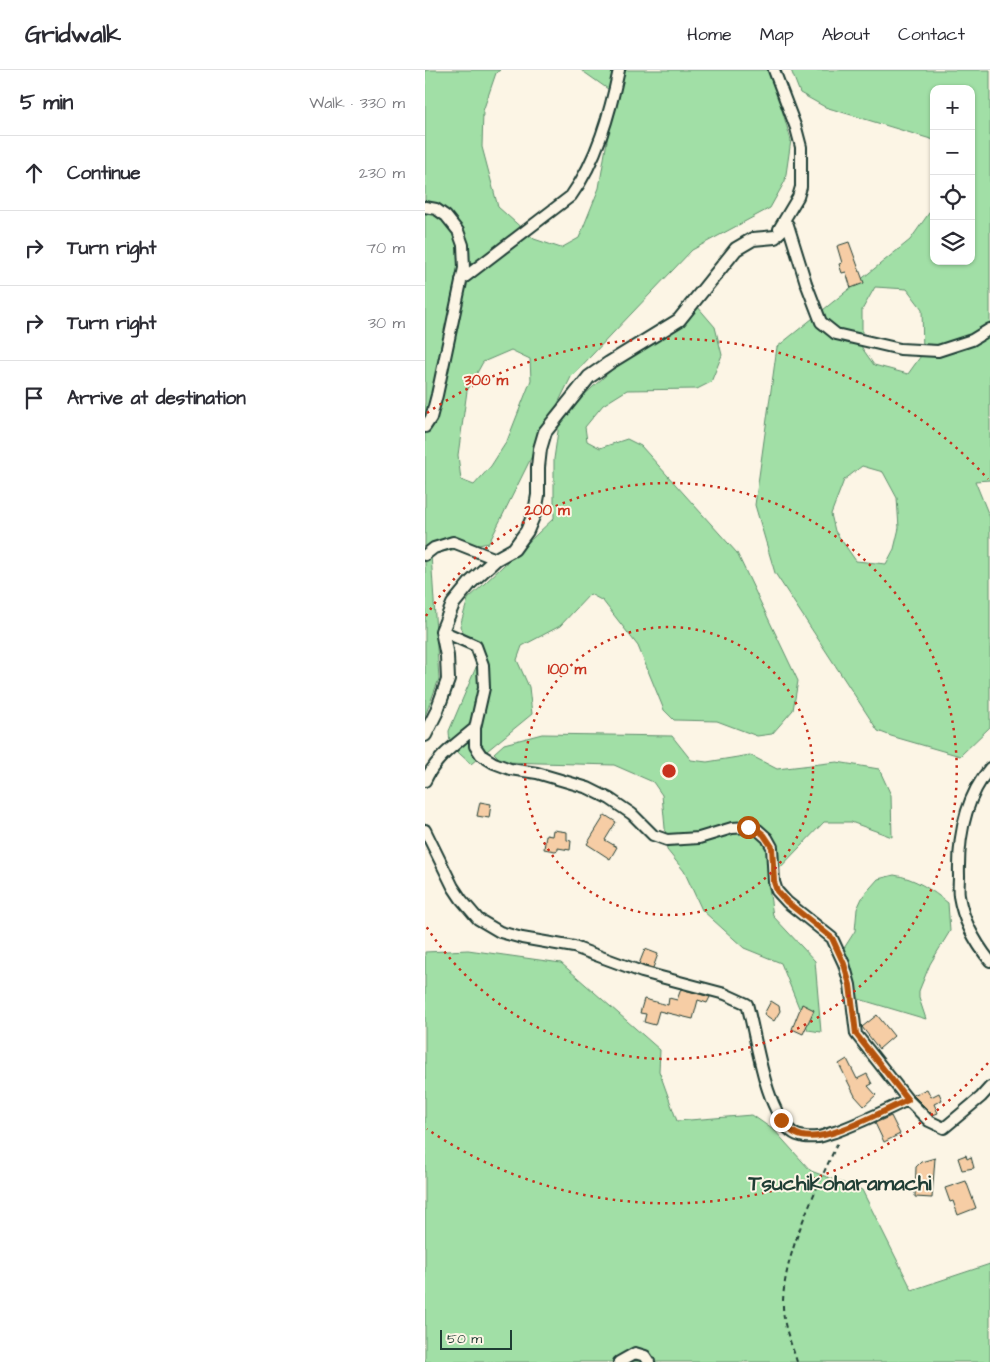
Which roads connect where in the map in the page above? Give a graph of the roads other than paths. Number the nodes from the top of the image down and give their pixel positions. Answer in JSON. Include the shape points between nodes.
{"nodes":[{"id":1,"x":619,"y":70,"type":"edge"},
{"id":2,"x":774,"y":70,"type":"edge"},
{"id":3,"x":425,"y":207,"type":"edge"},
{"id":4,"x":775,"y":237,"type":"junction"},
{"id":5,"x":461,"y":280,"type":"junction"},
{"id":6,"x":990,"y":329,"type":"edge"},
{"id":7,"x":425,"y":427,"type":"edge"},
{"id":8,"x":425,"y":555,"type":"edge"},
{"id":9,"x":496,"y":559,"type":"junction"},
{"id":10,"x":442,"y":631,"type":"junction"},
{"id":11,"x":475,"y":728,"type":"junction"},
{"id":12,"x":425,"y":735,"type":"edge"},
{"id":13,"x":990,"y":768,"type":"edge"},
{"id":14,"x":425,"y":781,"type":"edge"},
{"id":15,"x":425,"y":830,"type":"edge"},
{"id":16,"x":990,"y":961,"type":"edge"},
{"id":17,"x":990,"y":1087,"type":"edge"},
{"id":18,"x":908,"y":1100,"type":"junction"},
{"id":19,"x":619,"y":1362,"type":"edge"},
{"id":20,"x":649,"y":1362,"type":"edge"}],
"edges":[{"from":1,"to":5,"type":"street","via":[[599,144],[571,196]]},
{"from":2,"to":4,"type":"street","via":[[801,147],[801,188]]},
{"from":3,"to":5,"type":"street","via":[[436,209],[458,231],[463,245]]},
{"from":4,"to":6,"type":"street","via":[[788,225],[821,322],[836,334],[901,349],[938,351],[972,340]]},
{"from":4,"to":9,"type":"street","via":[[753,239],[736,249],[679,320],[589,378],[545,432],[540,449],[535,512],[527,531],[513,548]]},
{"from":5,"to":7,"type":"street","via":[[437,395]]},
{"from":8,"to":9,"type":"street","via":[[434,548],[453,542]]},
{"from":9,"to":10,"type":"street","via":[[453,604]]},
{"from":10,"to":11,"type":"street","via":[[476,646],[483,665],[484,688]]},
{"from":10,"to":12,"type":"street","via":[[448,680]]},
{"from":11,"to":14,"type":"street","via":[[448,750],[432,767]]},
{"from":11,"to":18,"type":"street","via":[[475,746],[481,755],[494,763],[587,788],[632,814],[653,835],[667,840],[699,838],[748,827],[764,835],[772,847],[777,891],[832,938],[850,985],[856,1034]]},
{"from":13,"to":16,"type":"street","via":[[981,778],[967,807],[958,851],[959,895],[965,918],[976,942]]},
{"from":15,"to":18,"type":"street","via":[[461,899],[478,920],[500,932],[574,947],[643,972],[725,994],[747,1004],[763,1073],[781,1120],[793,1133],[818,1137]]},
{"from":17,"to":18,"type":"street","via":[[944,1128],[929,1121]]},
{"from":19,"to":20,"type":"street","via":[[635,1353],[645,1356]]}]}
